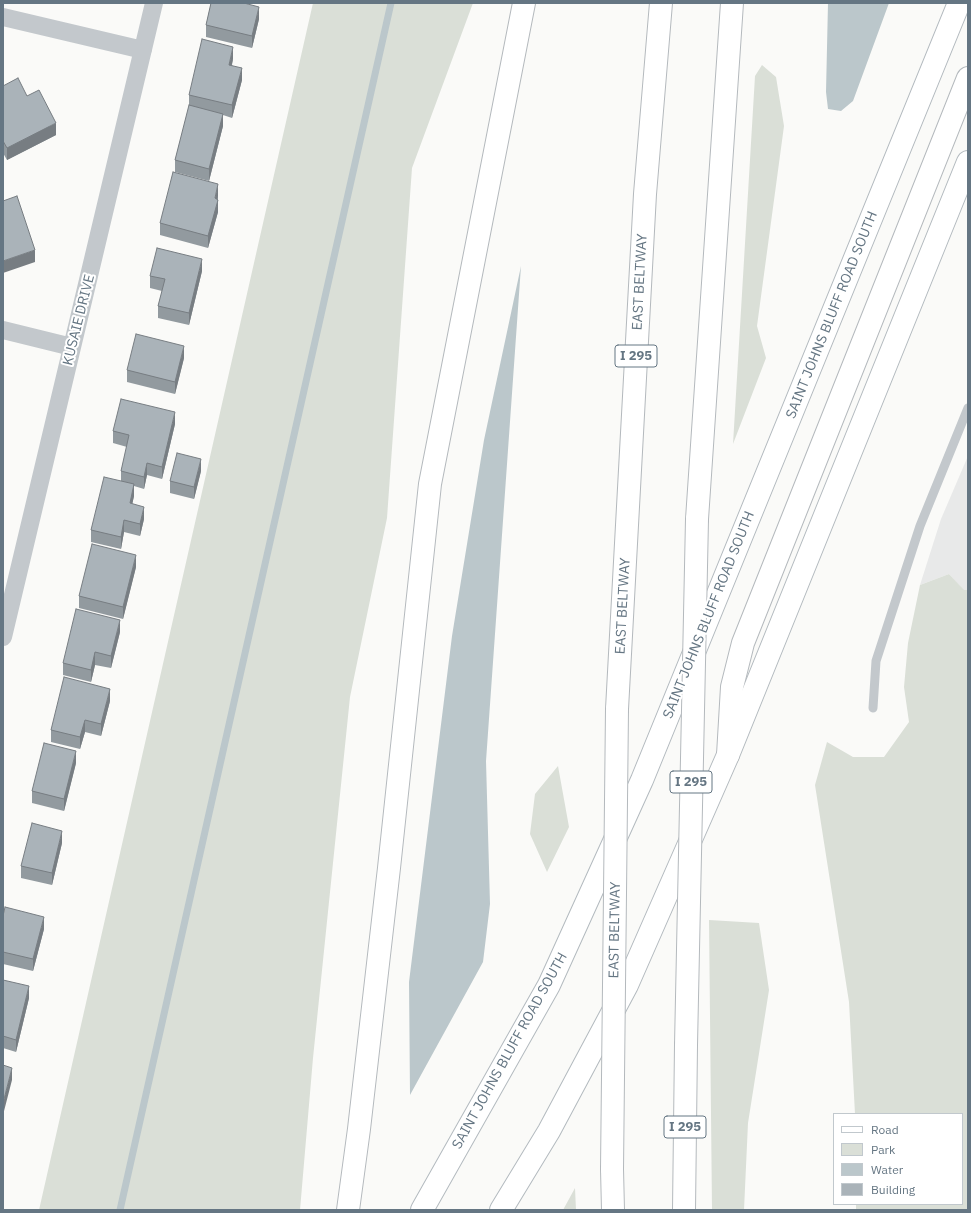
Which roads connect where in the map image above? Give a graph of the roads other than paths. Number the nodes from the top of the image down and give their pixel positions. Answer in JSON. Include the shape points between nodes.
{"nodes":[{"id":1,"x":154,"y":3,"type":"edge"},
{"id":2,"x":524,"y":3,"type":"edge"},
{"id":3,"x":661,"y":3,"type":"edge"},
{"id":4,"x":732,"y":3,"type":"edge"},
{"id":5,"x":959,"y":3,"type":"edge"},
{"id":6,"x":3,"y":17,"type":"edge"},
{"id":7,"x":143,"y":50,"type":"junction"},
{"id":8,"x":968,"y":78,"type":"edge"},
{"id":9,"x":968,"y":162,"type":"edge"},
{"id":10,"x":3,"y":330,"type":"edge"},
{"id":11,"x":72,"y":347,"type":"junction"},
{"id":12,"x":968,"y":408,"type":"edge"},
{"id":13,"x":3,"y":632,"type":"edge"},
{"id":14,"x":873,"y":708,"type":"dead end"},
{"id":15,"x":728,"y":755,"type":"junction"},
{"id":16,"x":348,"y":1210,"type":"edge"},
{"id":17,"x":422,"y":1210,"type":"edge"},
{"id":18,"x":502,"y":1210,"type":"edge"},
{"id":19,"x":613,"y":1210,"type":"edge"},
{"id":20,"x":684,"y":1210,"type":"edge"}],
"edges":[{"from":1,"to":7,"type":"street","name":"KUSAIE DRIVE"},
{"from":2,"to":16,"type":"main road","via":[[430,484],[390,868]]},
{"from":3,"to":19,"type":"main road","name":"EAST BELTWAY","number":"I 295","bridge":true,"via":[[645,194],[618,709]]},
{"from":4,"to":20,"type":"main road","number":"I 295","bridge":true,"via":[[697,519]]},
{"from":5,"to":17,"type":"main road","name":"SAINT JOHNS BLUFF ROAD SOUTH","via":[[632,801],[549,985]]},
{"from":6,"to":7,"type":"street"},
{"from":7,"to":11,"type":"street","name":"KUSAIE DRIVE"},
{"from":8,"to":15,"type":"main road","via":[[743,643],[732,687]]},
{"from":9,"to":15,"type":"main road"},
{"from":10,"to":11,"type":"street"},
{"from":11,"to":13,"type":"street","name":"KUSAIE DRIVE"},
{"from":12,"to":14,"type":"lane","via":[[920,526],[876,661]]},
{"from":15,"to":18,"type":"main road","via":[[627,985],[549,1131]]}]}
